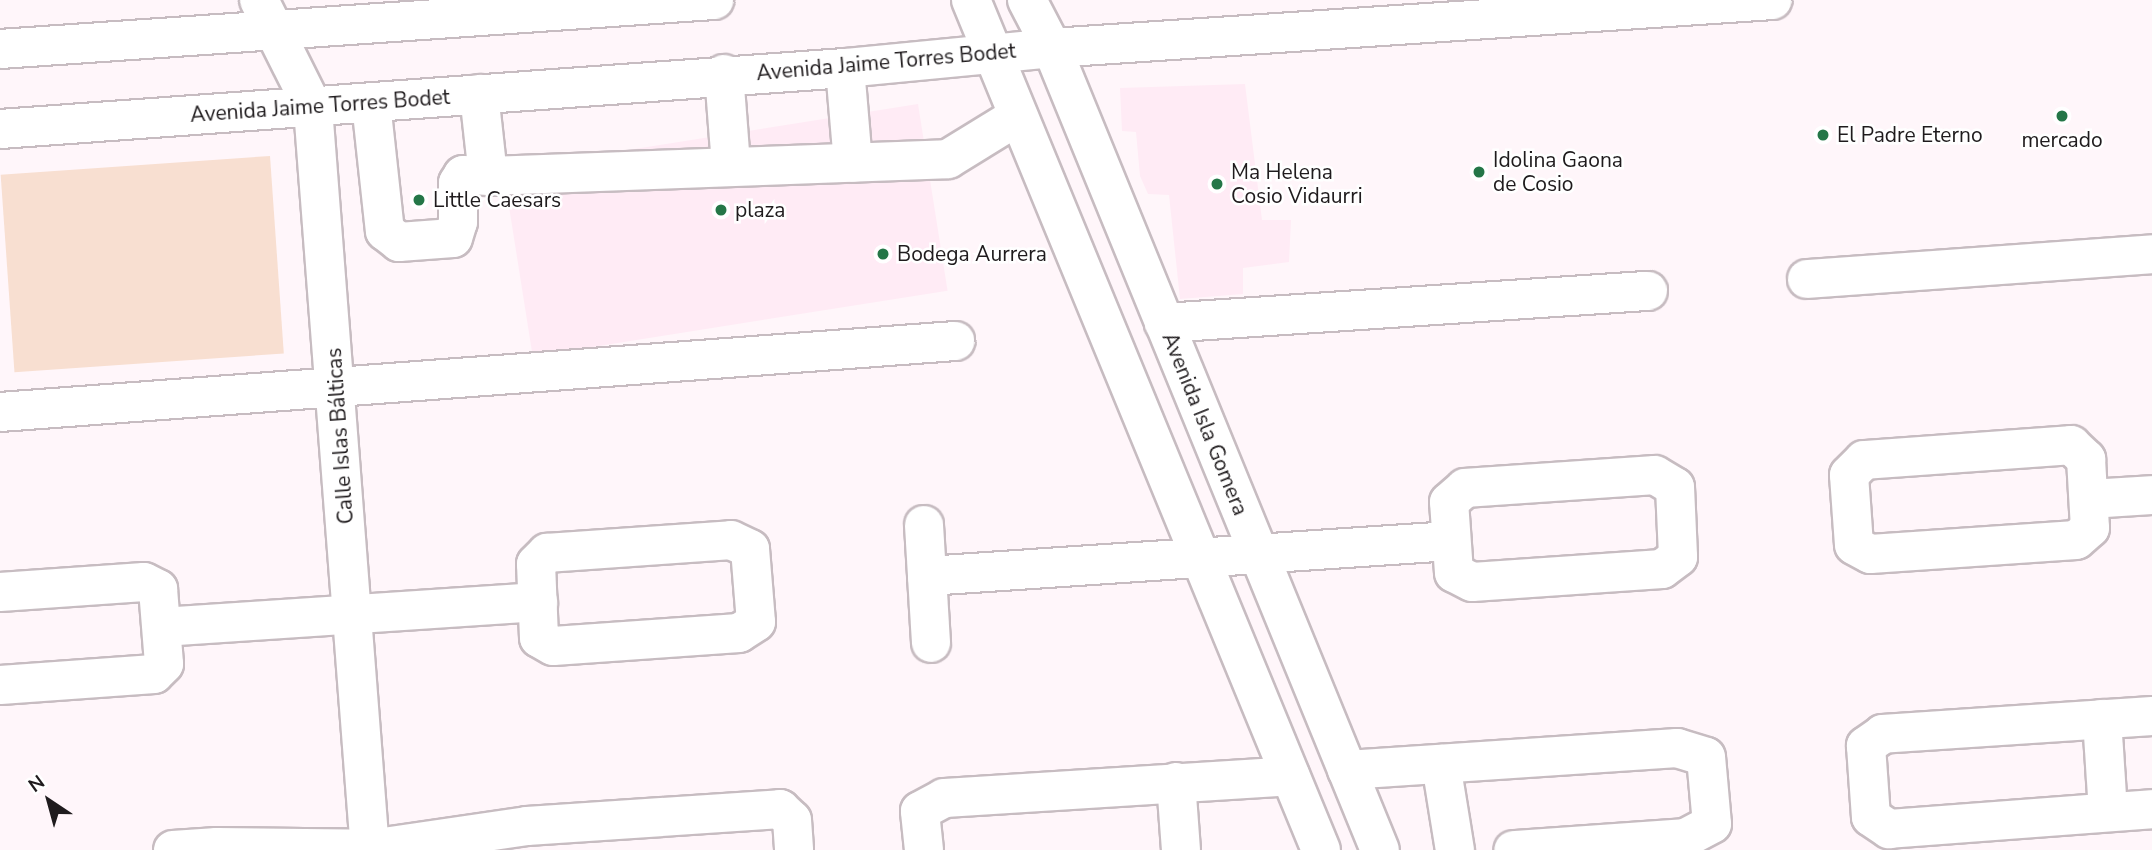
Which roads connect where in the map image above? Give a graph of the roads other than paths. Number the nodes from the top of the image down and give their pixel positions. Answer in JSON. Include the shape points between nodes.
{"nodes":[{"id":1,"x":714,"y":0,"type":"edge"},
{"id":2,"x":971,"y":0,"type":"edge"},
{"id":3,"x":1027,"y":0,"type":"edge"},
{"id":4,"x":1772,"y":0,"type":"edge"},
{"id":5,"x":472,"y":9,"type":"edge"},
{"id":6,"x":266,"y":16,"type":"edge"},
{"id":7,"x":1052,"y":48,"type":"junction"},
{"id":8,"x":0,"y":49,"type":"edge"},
{"id":9,"x":992,"y":53,"type":"junction"},
{"id":10,"x":845,"y":68,"type":"junction"},
{"id":11,"x":724,"y":75,"type":"junction"},
{"id":12,"x":479,"y":94,"type":"junction"},
{"id":13,"x":371,"y":103,"type":"junction"},
{"id":14,"x":313,"y":108,"type":"junction"},
{"id":15,"x":1018,"y":116,"type":"junction"},
{"id":16,"x":0,"y":129,"type":"edge"},
{"id":17,"x":853,"y":163,"type":"junction"},
{"id":18,"x":731,"y":165,"type":"junction"},
{"id":19,"x":488,"y":176,"type":"junction"},
{"id":20,"x":2152,"y":254,"type":"edge"},
{"id":21,"x":1807,"y":279,"type":"dead end"},
{"id":22,"x":1648,"y":291,"type":"dead end"},
{"id":23,"x":1164,"y":323,"type":"junction"},
{"id":24,"x":955,"y":341,"type":"dead end"},
{"id":25,"x":336,"y":387,"type":"junction"},
{"id":26,"x":0,"y":412,"type":"edge"},
{"id":27,"x":2152,"y":495,"type":"edge"},
{"id":28,"x":2089,"y":499,"type":"junction"},
{"id":29,"x":924,"y":525,"type":"dead end"},
{"id":30,"x":1451,"y":541,"type":"junction"},
{"id":31,"x":1257,"y":554,"type":"junction"},
{"id":32,"x":1199,"y":558,"type":"junction"},
{"id":33,"x":927,"y":576,"type":"junction"},
{"id":34,"x":0,"y":592,"type":"edge"},
{"id":35,"x":538,"y":602,"type":"junction"},
{"id":36,"x":353,"y":614,"type":"junction"},
{"id":37,"x":162,"y":627,"type":"junction"},
{"id":38,"x":931,"y":643,"type":"dead end"},
{"id":39,"x":0,"y":685,"type":"edge"},
{"id":40,"x":2152,"y":716,"type":"edge"},
{"id":41,"x":2102,"y":719,"type":"junction"},
{"id":42,"x":1441,"y":764,"type":"junction"},
{"id":43,"x":1347,"y":770,"type":"junction"},
{"id":44,"x":1290,"y":776,"type":"junction"},
{"id":45,"x":1176,"y":782,"type":"junction"},
{"id":46,"x":2152,"y":809,"type":"edge"},
{"id":47,"x":2108,"y":811,"type":"junction"},
{"id":48,"x":528,"y":838,"type":"edge"},
{"id":49,"x":218,"y":848,"type":"edge"},
{"id":50,"x":370,"y":849,"type":"edge"},
{"id":51,"x":173,"y":850,"type":"edge"},
{"id":52,"x":794,"y":850,"type":"edge"},
{"id":53,"x":924,"y":850,"type":"edge"},
{"id":54,"x":1181,"y":850,"type":"edge"},
{"id":55,"x":1321,"y":850,"type":"edge"},
{"id":56,"x":1380,"y":850,"type":"edge"},
{"id":57,"x":1455,"y":850,"type":"edge"},
{"id":58,"x":1513,"y":850,"type":"edge"}],
"edges":[{"from":1,"to":5,"type":"street"},
{"from":2,"to":9,"type":"street"},
{"from":3,"to":7,"type":"street","name":"Avenida Isla Gomera"},
{"from":4,"to":7,"type":"street","name":"Avenida Jaime Torres Bodet"},
{"from":5,"to":6,"type":"street"},
{"from":6,"to":8,"type":"street"},
{"from":6,"to":14,"type":"street","name":"Calle Islas Bálticas"},
{"from":7,"to":9,"type":"street","name":"Avenida Jaime Torres Bodet"},
{"from":7,"to":23,"type":"street","name":"Avenida Isla Gomera"},
{"from":9,"to":10,"type":"street","name":"Avenida Jaime Torres Bodet"},
{"from":9,"to":15,"type":"street"},
{"from":10,"to":11,"type":"street","name":"Avenida Jaime Torres Bodet"},
{"from":10,"to":17,"type":"street"},
{"from":11,"to":12,"type":"street","name":"Avenida Jaime Torres Bodet"},
{"from":11,"to":18,"type":"street"},
{"from":12,"to":13,"type":"street","name":"Avenida Jaime Torres Bodet"},
{"from":12,"to":19,"type":"street"},
{"from":13,"to":14,"type":"street","name":"Avenida Jaime Torres Bodet"},
{"from":13,"to":19,"type":"street","via":[[385,231],[399,242],[453,238],[458,222],[458,183],[463,175]]},
{"from":14,"to":16,"type":"street","name":"Avenida Jaime Torres Bodet"},
{"from":14,"to":25,"type":"street","name":"Calle Islas Bálticas"},
{"from":15,"to":17,"type":"street","via":[[948,159]]},
{"from":15,"to":32,"type":"street"},
{"from":17,"to":18,"type":"street"},
{"from":18,"to":19,"type":"street"},
{"from":20,"to":21,"type":"street"},
{"from":22,"to":23,"type":"street"},
{"from":23,"to":31,"type":"street","name":"Avenida Isla Gomera"},
{"from":24,"to":25,"type":"street"},
{"from":25,"to":26,"type":"street"},
{"from":25,"to":36,"type":"street","name":"Calle Islas Bálticas"},
{"from":27,"to":28,"type":"street"},
{"from":28,"to":28,"type":"street","via":[[2090,528],[2076,540],[1870,554],[1854,545],[1850,475],[1864,460],[2071,445],[2086,459]]},
{"from":29,"to":33,"type":"street"},
{"from":30,"to":30,"type":"street","via":[[1449,502],[1465,488],[1655,475],[1675,487],[1678,557],[1662,569],[1472,582],[1454,573]]},
{"from":30,"to":31,"type":"street"},
{"from":31,"to":32,"type":"street"},
{"from":31,"to":43,"type":"street","name":"Avenida Isla Gomera"},
{"from":32,"to":33,"type":"street"},
{"from":32,"to":44,"type":"street"},
{"from":33,"to":38,"type":"street"},
{"from":34,"to":37,"type":"street","via":[[144,582],[158,589]]},
{"from":35,"to":35,"type":"street","via":[[536,564],[547,553],[731,540],[750,550],[756,622],[739,633],[553,646],[539,638]]},
{"from":35,"to":36,"type":"street"},
{"from":36,"to":37,"type":"street"},
{"from":36,"to":50,"type":"street","name":"Calle Islas Bálticas"},
{"from":37,"to":39,"type":"street","via":[[164,664],[154,674]]},
{"from":40,"to":41,"type":"street"},
{"from":41,"to":47,"type":"street"},
{"from":41,"to":47,"type":"street","via":[[1883,734],[1867,746],[1867,758],[1871,817],[1889,828]]},
{"from":42,"to":43,"type":"street"},
{"from":42,"to":57,"type":"street"},
{"from":42,"to":58,"type":"street","via":[[1677,748],[1706,757],[1712,824],[1686,838]]},
{"from":43,"to":56,"type":"street","name":"Avenida Isla Gomera"},
{"from":44,"to":45,"type":"street"},
{"from":44,"to":55,"type":"street"},
{"from":45,"to":53,"type":"street","via":[[944,798],[920,811]]},
{"from":45,"to":54,"type":"street"},
{"from":46,"to":47,"type":"street"},
{"from":48,"to":50,"type":"street"},
{"from":48,"to":52,"type":"street","via":[[780,809],[792,820]]},
{"from":49,"to":50,"type":"street"},
{"from":49,"to":51,"type":"street"}]}
